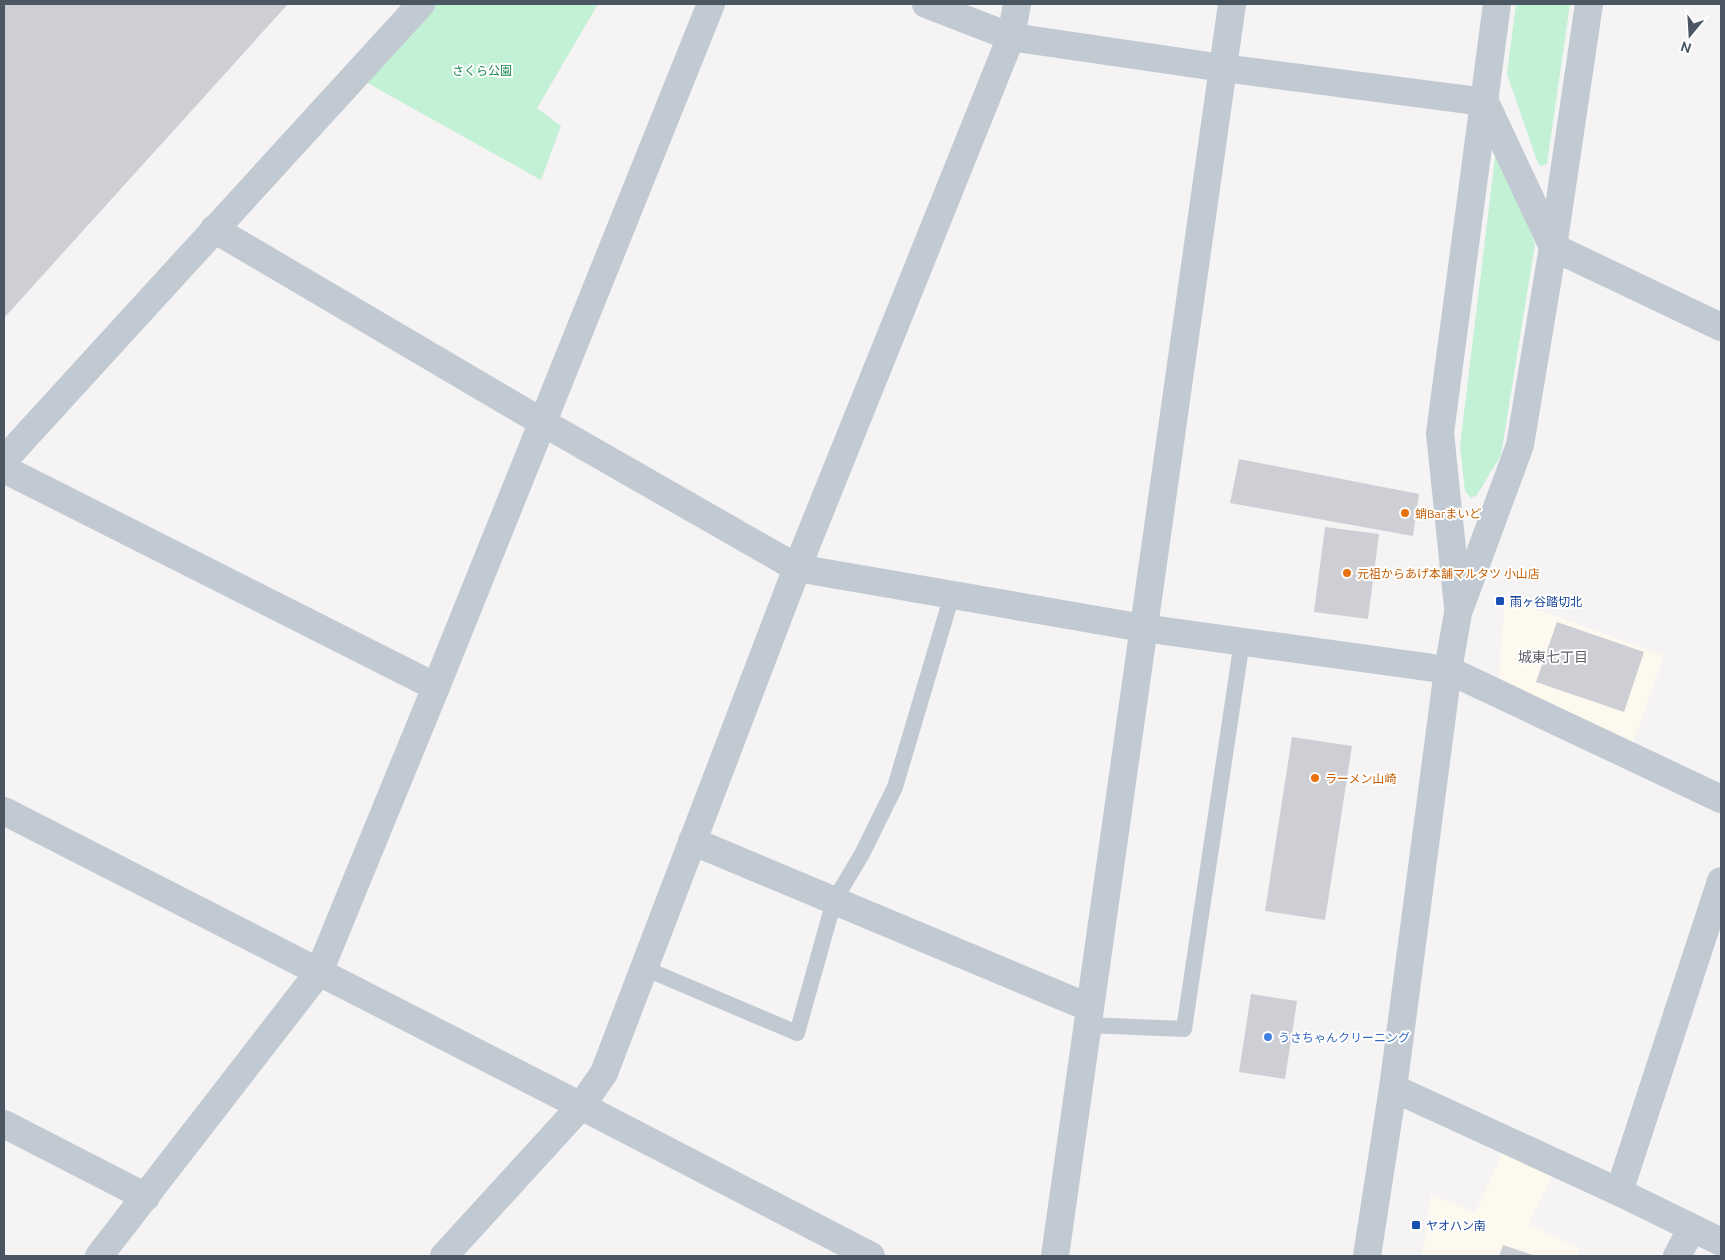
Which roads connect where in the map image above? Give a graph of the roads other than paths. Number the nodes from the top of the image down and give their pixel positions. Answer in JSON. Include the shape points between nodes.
{"nodes":[{"id":1,"x":421,"y":4,"type":"edge"},
{"id":2,"x":711,"y":4,"type":"edge"},
{"id":3,"x":926,"y":4,"type":"edge"},
{"id":4,"x":1017,"y":4,"type":"edge"},
{"id":5,"x":1232,"y":4,"type":"edge"},
{"id":6,"x":1498,"y":4,"type":"edge"},
{"id":7,"x":1589,"y":4,"type":"edge"},
{"id":8,"x":1011,"y":37,"type":"junction"},
{"id":9,"x":1223,"y":68,"type":"junction"},
{"id":10,"x":1485,"y":102,"type":"junction"},
{"id":11,"x":214,"y":229,"type":"junction"},
{"id":12,"x":1553,"y":247,"type":"junction"},
{"id":13,"x":1721,"y":327,"type":"edge"},
{"id":14,"x":542,"y":422,"type":"junction"},
{"id":15,"x":4,"y":460,"type":"edge"},
{"id":16,"x":4,"y":469,"type":"edge"},
{"id":17,"x":797,"y":568,"type":"junction"},
{"id":18,"x":952,"y":595,"type":"junction"},
{"id":19,"x":1458,"y":613,"type":"junction"},
{"id":20,"x":1143,"y":628,"type":"junction"},
{"id":21,"x":1242,"y":641,"type":"junction"},
{"id":22,"x":1448,"y":670,"type":"junction"},
{"id":23,"x":436,"y":688,"type":"junction"},
{"id":24,"x":1721,"y":799,"type":"edge"},
{"id":25,"x":4,"y":811,"type":"edge"},
{"id":26,"x":692,"y":841,"type":"junction"},
{"id":27,"x":1721,"y":881,"type":"edge"},
{"id":28,"x":834,"y":901,"type":"junction"},
{"id":29,"x":1717,"y":910,"type":"edge"},
{"id":30,"x":644,"y":968,"type":"junction"},
{"id":31,"x":319,"y":972,"type":"junction"},
{"id":32,"x":1089,"y":1017,"type":"junction"},
{"id":33,"x":1393,"y":1088,"type":"junction"},
{"id":34,"x":581,"y":1106,"type":"junction"},
{"id":35,"x":4,"y":1124,"type":"edge"},
{"id":36,"x":1619,"y":1192,"type":"junction"},
{"id":37,"x":146,"y":1197,"type":"junction"},
{"id":38,"x":1692,"y":1228,"type":"junction"},
{"id":39,"x":1721,"y":1242,"type":"edge"},
{"id":40,"x":99,"y":1256,"type":"edge"},
{"id":41,"x":444,"y":1256,"type":"edge"},
{"id":42,"x":871,"y":1256,"type":"edge"},
{"id":43,"x":1055,"y":1256,"type":"edge"},
{"id":44,"x":1367,"y":1256,"type":"edge"},
{"id":45,"x":1677,"y":1256,"type":"edge"}],
"edges":[{"from":1,"to":11,"type":"street"},
{"from":2,"to":14,"type":"street"},
{"from":3,"to":8,"type":"street"},
{"from":4,"to":8,"type":"street"},
{"from":5,"to":9,"type":"street"},
{"from":6,"to":10,"type":"street"},
{"from":7,"to":12,"type":"street"},
{"from":8,"to":9,"type":"street"},
{"from":8,"to":17,"type":"street"},
{"from":9,"to":10,"type":"street"},
{"from":9,"to":20,"type":"street"},
{"from":10,"to":12,"type":"street"},
{"from":10,"to":19,"type":"street","via":[[1440,433]]},
{"from":11,"to":14,"type":"street"},
{"from":11,"to":15,"type":"street"},
{"from":12,"to":13,"type":"street"},
{"from":12,"to":19,"type":"street","via":[[1520,445]]},
{"from":14,"to":17,"type":"street"},
{"from":14,"to":23,"type":"street"},
{"from":16,"to":23,"type":"street"},
{"from":17,"to":18,"type":"street"},
{"from":17,"to":26,"type":"street"},
{"from":18,"to":20,"type":"street"},
{"from":18,"to":28,"type":"lane","via":[[895,787],[862,854]]},
{"from":19,"to":22,"type":"street"},
{"from":20,"to":21,"type":"street"},
{"from":20,"to":32,"type":"street"},
{"from":21,"to":22,"type":"street"},
{"from":21,"to":32,"type":"lane","via":[[1184,1030]]},
{"from":22,"to":24,"type":"street"},
{"from":22,"to":33,"type":"street"},
{"from":23,"to":31,"type":"street"},
{"from":25,"to":31,"type":"street"},
{"from":26,"to":28,"type":"street"},
{"from":26,"to":30,"type":"street"},
{"from":27,"to":29,"type":"street"},
{"from":28,"to":30,"type":"lane","via":[[796,1033]]},
{"from":28,"to":32,"type":"street"},
{"from":29,"to":36,"type":"street"},
{"from":30,"to":34,"type":"street","via":[[604,1073]]},
{"from":31,"to":34,"type":"street"},
{"from":31,"to":37,"type":"street"},
{"from":32,"to":43,"type":"street"},
{"from":33,"to":36,"type":"street"},
{"from":33,"to":44,"type":"street"},
{"from":34,"to":41,"type":"street"},
{"from":34,"to":42,"type":"street"},
{"from":35,"to":37,"type":"street"},
{"from":36,"to":38,"type":"street"},
{"from":37,"to":40,"type":"street"},
{"from":38,"to":39,"type":"street"},
{"from":38,"to":45,"type":"street"}]}
